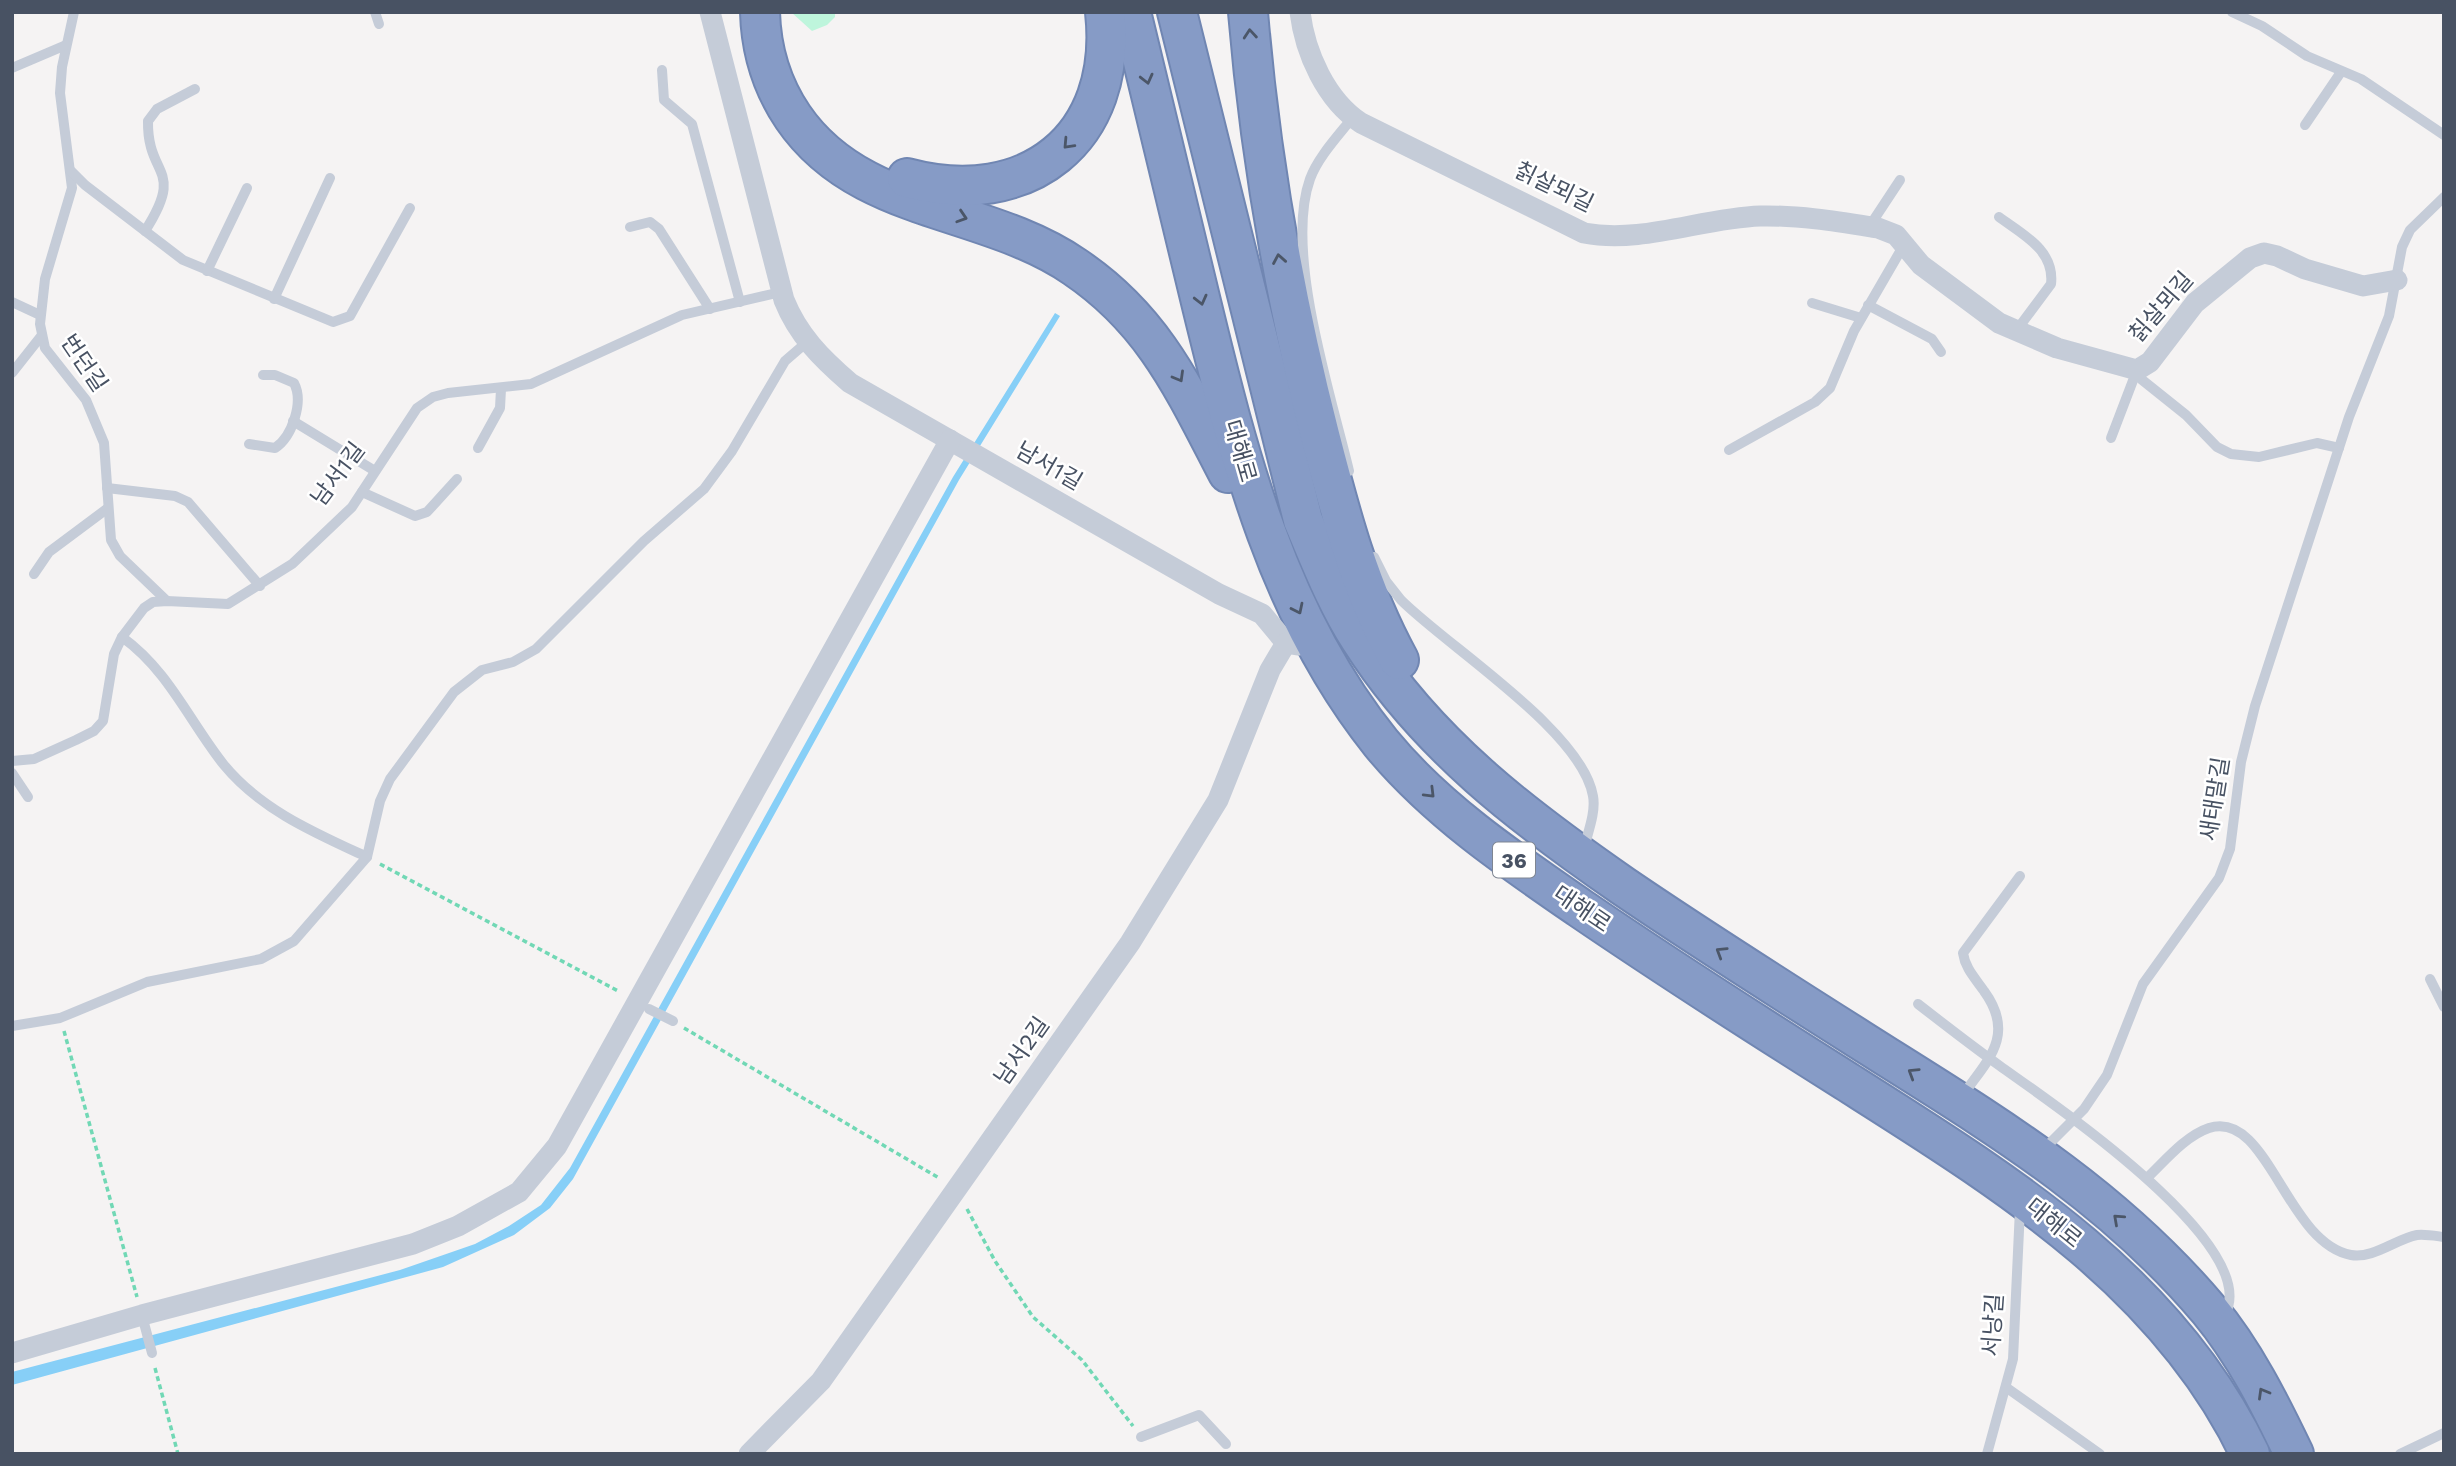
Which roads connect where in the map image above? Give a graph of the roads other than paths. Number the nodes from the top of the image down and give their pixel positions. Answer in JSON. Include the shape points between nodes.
{"nodes":[{"id":1,"x":74,"y":12,"type":"edge"},
{"id":2,"x":710,"y":12,"type":"edge"},
{"id":3,"x":760,"y":12,"type":"edge"},
{"id":4,"x":777,"y":12,"type":"edge"},
{"id":5,"x":1105,"y":12,"type":"edge"},
{"id":6,"x":1130,"y":12,"type":"edge"},
{"id":7,"x":1177,"y":12,"type":"edge"},
{"id":8,"x":1248,"y":12,"type":"edge"},
{"id":9,"x":1300,"y":12,"type":"edge"},
{"id":10,"x":2232,"y":12,"type":"edge"},
{"id":11,"x":66,"y":45,"type":"junction"},
{"id":12,"x":12,"y":68,"type":"edge"},
{"id":13,"x":662,"y":70,"type":"dead end"},
{"id":14,"x":2341,"y":72,"type":"junction"},
{"id":15,"x":195,"y":89,"type":"dead end"},
{"id":16,"x":1353,"y":117,"type":"junction"},
{"id":17,"x":2305,"y":125,"type":"dead end"},
{"id":18,"x":2444,"y":135,"type":"edge"},
{"id":19,"x":71,"y":171,"type":"junction"},
{"id":20,"x":330,"y":178,"type":"dead end"},
{"id":21,"x":1900,"y":180,"type":"dead end"},
{"id":22,"x":247,"y":188,"type":"dead end"},
{"id":23,"x":2444,"y":197,"type":"edge"},
{"id":24,"x":410,"y":208,"type":"dead end"},
{"id":25,"x":1998,"y":217,"type":"dead end"},
{"id":26,"x":631,"y":227,"type":"dead end"},
{"id":27,"x":1869,"y":227,"type":"junction"},
{"id":28,"x":145,"y":231,"type":"junction"},
{"id":29,"x":1905,"y":243,"type":"junction"},
{"id":30,"x":207,"y":271,"type":"junction"},
{"id":31,"x":2397,"y":280,"type":"junction"},
{"id":32,"x":781,"y":292,"type":"junction"},
{"id":33,"x":274,"y":299,"type":"junction"},
{"id":34,"x":12,"y":302,"type":"edge"},
{"id":35,"x":740,"y":302,"type":"junction"},
{"id":36,"x":1812,"y":303,"type":"dead end"},
{"id":37,"x":1868,"y":305,"type":"junction"},
{"id":38,"x":710,"y":309,"type":"junction"},
{"id":39,"x":40,"y":315,"type":"junction"},
{"id":40,"x":1861,"y":318,"type":"junction"},
{"id":41,"x":2016,"y":331,"type":"junction"},
{"id":42,"x":42,"y":335,"type":"junction"},
{"id":43,"x":807,"y":342,"type":"junction"},
{"id":44,"x":1941,"y":352,"type":"dead end"},
{"id":45,"x":2137,"y":370,"type":"junction"},
{"id":46,"x":12,"y":373,"type":"edge"},
{"id":47,"x":263,"y":375,"type":"dead end"},
{"id":48,"x":501,"y":389,"type":"junction"},
{"id":49,"x":293,"y":421,"type":"junction"},
{"id":50,"x":2111,"y":438,"type":"dead end"},
{"id":51,"x":954,"y":442,"type":"junction"},
{"id":52,"x":249,"y":444,"type":"dead end"},
{"id":53,"x":478,"y":448,"type":"dead end"},
{"id":54,"x":2339,"y":448,"type":"junction"},
{"id":55,"x":1729,"y":450,"type":"dead end"},
{"id":56,"x":375,"y":471,"type":"junction"},
{"id":57,"x":457,"y":479,"type":"dead end"},
{"id":58,"x":1351,"y":480,"type":"dead end"},
{"id":59,"x":107,"y":488,"type":"junction"},
{"id":60,"x":362,"y":492,"type":"junction"},
{"id":61,"x":108,"y":508,"type":"junction"},
{"id":62,"x":1368,"y":541,"type":"dead end"},
{"id":63,"x":1280,"y":571,"type":"junction"},
{"id":64,"x":34,"y":574,"type":"dead end"},
{"id":65,"x":260,"y":586,"type":"junction"},
{"id":66,"x":167,"y":601,"type":"junction"},
{"id":67,"x":122,"y":636,"type":"junction"},
{"id":68,"x":1302,"y":646,"type":"junction"},
{"id":69,"x":1459,"y":757,"type":"junction"},
{"id":70,"x":12,"y":761,"type":"edge"},
{"id":71,"x":12,"y":773,"type":"edge"},
{"id":72,"x":27,"y":797,"type":"dead end"},
{"id":73,"x":366,"y":857,"type":"junction"},
{"id":74,"x":1582,"y":858,"type":"junction"},
{"id":75,"x":2020,"y":876,"type":"dead end"},
{"id":76,"x":2430,"y":979,"type":"dead end"},
{"id":77,"x":1918,"y":1004,"type":"dead end"},
{"id":78,"x":644,"y":1006,"type":"junction"},
{"id":79,"x":2444,"y":1007,"type":"edge"},
{"id":80,"x":673,"y":1021,"type":"dead end"},
{"id":81,"x":12,"y":1026,"type":"edge"},
{"id":82,"x":1990,"y":1058,"type":"junction"},
{"id":83,"x":1958,"y":1102,"type":"junction"},
{"id":84,"x":2073,"y":1119,"type":"junction"},
{"id":85,"x":2039,"y":1154,"type":"junction"},
{"id":86,"x":2147,"y":1178,"type":"junction"},
{"id":87,"x":2021,"y":1196,"type":"junction"},
{"id":88,"x":2444,"y":1237,"type":"edge"},
{"id":89,"x":143,"y":1319,"type":"junction"},
{"id":90,"x":2219,"y":1324,"type":"junction"},
{"id":91,"x":12,"y":1353,"type":"edge"},
{"id":92,"x":152,"y":1353,"type":"road end"},
{"id":93,"x":2007,"y":1388,"type":"junction"},
{"id":94,"x":2444,"y":1433,"type":"edge"},
{"id":95,"x":1141,"y":1437,"type":"dead end"},
{"id":96,"x":1226,"y":1444,"type":"dead end"},
{"id":97,"x":748,"y":1454,"type":"edge"},
{"id":98,"x":1987,"y":1454,"type":"edge"},
{"id":99,"x":2101,"y":1454,"type":"edge"},
{"id":100,"x":2250,"y":1454,"type":"edge"},
{"id":101,"x":2294,"y":1454,"type":"edge"},
{"id":102,"x":2400,"y":1454,"type":"edge"}],
"edges":[{"from":1,"to":11,"type":"lane","name":"번던길"},
{"from":2,"to":32,"type":"street","name":"남서1길"},
{"from":3,"to":63,"type":"highway","one_way":true,"via":[[762,42],[776,86],[799,126],[831,160],[889,193],[1009,233],[1054,254],[1099,285],[1139,321],[1175,371]]},
{"from":5,"to":4,"type":"highway","one_way":true,"via":[[1102,83],[1086,124],[1058,155],[1040,167],[995,184],[970,187],[904,177],[860,156],[827,130],[799,87],[782,43]]},
{"from":6,"to":63,"type":"highway","name":"대해로","number":"36","one_way":true,"via":[[1244,467]]},
{"from":7,"to":69,"type":"highway","name":"대해로","number":"36","via":[[1303,520],[1360,640],[1415,711]]},
{"from":69,"to":8,"type":"highway","one_way":true,"via":[[1388,640],[1338,508],[1278,255]]},
{"from":9,"to":16,"type":"street","name":"칡살뫼길","via":[[1302,32],[1315,64],[1343,111]]},
{"from":10,"to":14,"type":"lane"},
{"from":11,"to":12,"type":"lane"},
{"from":11,"to":19,"type":"lane","name":"번던길","via":[[61,93]]},
{"from":13,"to":35,"type":"lane","via":[[664,100],[692,124]]},
{"from":14,"to":17,"type":"lane"},
{"from":14,"to":18,"type":"lane","via":[[2361,79]]},
{"from":15,"to":28,"type":"lane","via":[[156,109],[148,121],[152,151],[165,178],[161,207]]},
{"from":16,"to":27,"type":"street","name":"칡살뫼길","via":[[1584,233],[1660,231],[1761,216]]},
{"from":16,"to":58,"type":"lane","via":[[1312,176],[1304,243],[1312,313]]},
{"from":19,"to":28,"type":"lane"},
{"from":19,"to":39,"type":"lane","name":"번던길","via":[[72,188],[45,279]]},
{"from":20,"to":33,"type":"lane"},
{"from":21,"to":27,"type":"lane"},
{"from":22,"to":30,"type":"lane"},
{"from":23,"to":31,"type":"lane","name":"새태말길","via":[[2410,230]]},
{"from":24,"to":33,"type":"lane","via":[[350,316],[333,322]]},
{"from":25,"to":41,"type":"lane","via":[[2038,244],[2052,277]]},
{"from":26,"to":38,"type":"lane","via":[[650,222],[659,229]]},
{"from":27,"to":29,"type":"street","name":"칡살뫼길","via":[[1896,235]]},
{"from":28,"to":30,"type":"lane","via":[[183,260]]},
{"from":29,"to":37,"type":"lane"},
{"from":29,"to":41,"type":"street","name":"칡살뫼길","via":[[1921,265]]},
{"from":30,"to":33,"type":"lane"},
{"from":31,"to":45,"type":"street","name":"칡살뫼길","via":[[2363,286],[2264,253],[2250,258],[2195,303],[2150,362]]},
{"from":31,"to":54,"type":"lane","name":"새태말길","via":[[2389,316]]},
{"from":32,"to":35,"type":"lane","name":"남서1길"},
{"from":32,"to":43,"type":"street","name":"남서1길"},
{"from":34,"to":39,"type":"lane"},
{"from":35,"to":38,"type":"lane","name":"남서1길"},
{"from":36,"to":40,"type":"lane"},
{"from":37,"to":40,"type":"lane"},
{"from":37,"to":44,"type":"lane","via":[[1931,339]]},
{"from":38,"to":48,"type":"lane","name":"남서1길","via":[[660,324],[531,384]]},
{"from":39,"to":42,"type":"lane","name":"번던길"},
{"from":40,"to":55,"type":"lane","via":[[1830,387],[1815,402]]},
{"from":41,"to":45,"type":"street","name":"칡살뫼길","via":[[2057,348]]},
{"from":42,"to":46,"type":"lane"},
{"from":42,"to":59,"type":"lane","name":"번던길","via":[[52,361],[94,416],[104,443]]},
{"from":43,"to":51,"type":"street","name":"남서1길","via":[[850,383]]},
{"from":43,"to":73,"type":"lane","via":[[785,361],[704,489],[644,541],[537,649],[513,662],[482,670],[454,692],[390,779]]},
{"from":45,"to":50,"type":"lane"},
{"from":45,"to":54,"type":"lane","via":[[2141,379],[2217,447],[2231,454],[2259,457],[2318,443]]},
{"from":47,"to":49,"type":"lane","via":[[294,383],[298,399]]},
{"from":48,"to":53,"type":"lane","via":[[499,408]]},
{"from":48,"to":56,"type":"lane","name":"남서1길","via":[[433,397],[417,408]]},
{"from":49,"to":52,"type":"lane","via":[[283,443],[275,448]]},
{"from":49,"to":56,"type":"lane"},
{"from":51,"to":68,"type":"street","name":"남서1길","via":[[1219,594],[1262,614]]},
{"from":51,"to":78,"type":"street"},
{"from":54,"to":84,"type":"lane","name":"새태말길","via":[[2255,706],[2241,762],[2230,849],[2222,869],[2143,984],[2106,1075]]},
{"from":56,"to":60,"type":"lane","name":"남서1길"},
{"from":57,"to":60,"type":"lane","via":[[426,512],[415,516]]},
{"from":59,"to":61,"type":"lane","name":"번던길"},
{"from":59,"to":65,"type":"lane","via":[[175,496],[188,502]]},
{"from":60,"to":65,"type":"lane","name":"남서1길","via":[[322,537]]},
{"from":61,"to":64,"type":"lane","via":[[49,552]]},
{"from":61,"to":66,"type":"lane","name":"번던길","via":[[111,540],[120,556]]},
{"from":62,"to":74,"type":"lane","via":[[1376,564],[1401,600],[1548,727],[1577,761],[1589,779],[1594,799]]},
{"from":63,"to":68,"type":"highway","name":"대해로","number":"36","one_way":true},
{"from":65,"to":66,"type":"lane","name":"남서1길","via":[[228,604]]},
{"from":66,"to":67,"type":"lane","name":"남서1길","via":[[144,608]]},
{"from":67,"to":70,"type":"lane","name":"남서1길","via":[[114,654],[106,712],[94,731],[34,759]]},
{"from":67,"to":73,"type":"lane","via":[[156,666],[218,756],[252,795],[303,827]]},
{"from":68,"to":87,"type":"highway","name":"대해로","number":"36","one_way":true,"via":[[1336,679],[1383,744],[1441,804],[1526,870],[1679,975]]},
{"from":68,"to":97,"type":"street","name":"남서2길","via":[[1270,670],[1218,800],[1130,943],[821,1381]]},
{"from":69,"to":74,"type":"highway","name":"대해로","number":"36","via":[[1484,784]]},
{"from":71,"to":72,"type":"lane"},
{"from":73,"to":81,"type":"lane","via":[[295,941],[261,959],[148,982],[60,1018]]},
{"from":83,"to":74,"type":"highway","name":"대해로","number":"36","one_way":true},
{"from":75,"to":82,"type":"lane","via":[[1963,953],[1999,1022],[1999,1039]]},
{"from":76,"to":79,"type":"lane"},
{"from":77,"to":82,"type":"lane"},
{"from":78,"to":80,"type":"lane"},
{"from":78,"to":89,"type":"street","via":[[557,1146],[519,1192],[496,1207],[413,1244]]},
{"from":82,"to":83,"type":"lane"},
{"from":82,"to":84,"type":"lane"},
{"from":83,"to":85,"type":"highway","name":"대해로","number":"36"},
{"from":84,"to":85,"type":"lane","name":"새태말길"},
{"from":84,"to":86,"type":"lane"},
{"from":90,"to":85,"type":"highway","name":"대해로","number":"36","one_way":true,"via":[[2172,1269],[2081,1185]]},
{"from":86,"to":88,"type":"lane","via":[[2188,1141],[2208,1129],[2224,1127],[2242,1132],[2256,1145],[2297,1215],[2341,1251],[2365,1255],[2418,1235]]},
{"from":86,"to":90,"type":"lane","via":[[2206,1240],[2227,1279],[2230,1306]]},
{"from":87,"to":93,"type":"lane","name":"서낭길","via":[[2017,1321]]},
{"from":87,"to":100,"type":"highway","name":"대해로","number":"36","via":[[2142,1300],[2185,1348],[2216,1391]]},
{"from":89,"to":91,"type":"street"},
{"from":89,"to":92,"type":"lane"},
{"from":101,"to":90,"type":"highway","name":"대해로","number":"36","one_way":true,"via":[[2266,1397]]},
{"from":93,"to":98,"type":"lane","name":"서낭길"},
{"from":93,"to":99,"type":"lane"},
{"from":94,"to":102,"type":"lane"},
{"from":95,"to":96,"type":"lane","via":[[1199,1415]]}]}
